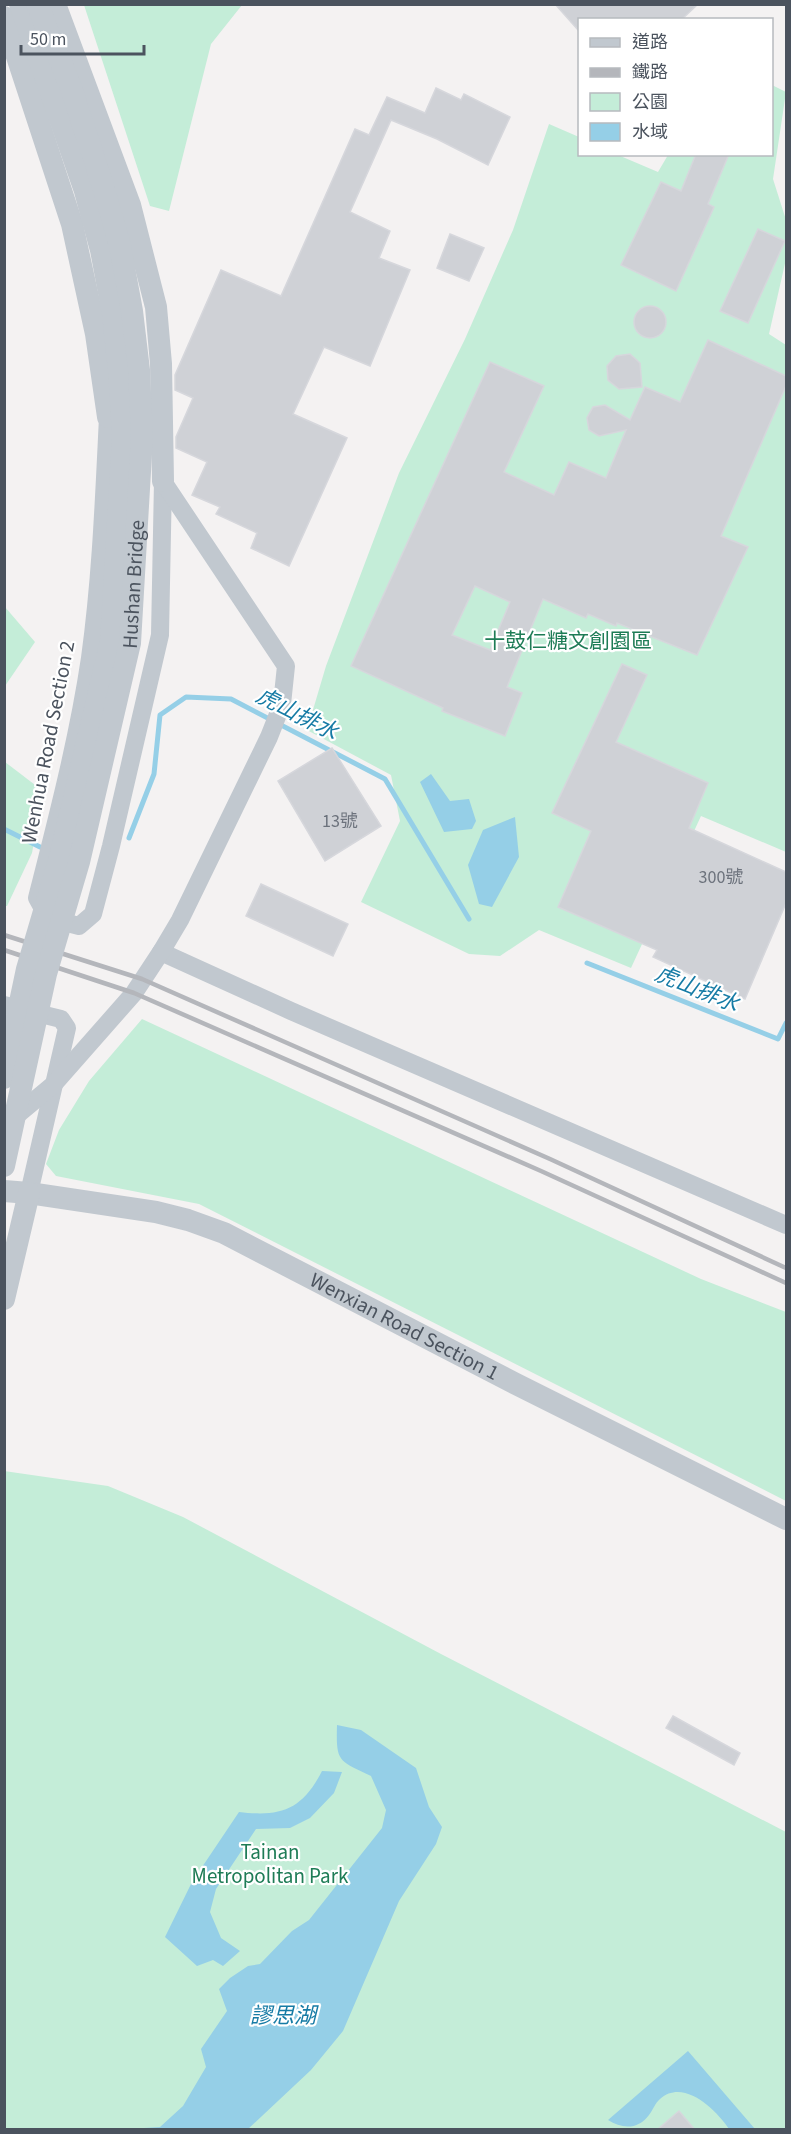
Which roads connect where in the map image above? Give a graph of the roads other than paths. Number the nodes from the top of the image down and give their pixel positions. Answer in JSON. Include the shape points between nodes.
{"nodes":[{"id":1,"x":20,"y":4,"type":"edge"},
{"id":2,"x":37,"y":4,"type":"edge"},
{"id":3,"x":55,"y":4,"type":"edge"},
{"id":4,"x":4,"y":17,"type":"edge"},
{"id":5,"x":108,"y":417,"type":"junction"},
{"id":6,"x":163,"y":482,"type":"junction"},
{"id":7,"x":161,"y":952,"type":"junction"},
{"id":8,"x":4,"y":1005,"type":"edge"},
{"id":9,"x":4,"y":1078,"type":"edge"},
{"id":10,"x":53,"y":1085,"type":"junction"},
{"id":11,"x":4,"y":1125,"type":"edge"},
{"id":12,"x":4,"y":1166,"type":"edge"},
{"id":13,"x":4,"y":1191,"type":"edge"},
{"id":14,"x":29,"y":1193,"type":"junction"},
{"id":15,"x":786,"y":1225,"type":"edge"},
{"id":16,"x":4,"y":1299,"type":"edge"},
{"id":17,"x":786,"y":1519,"type":"edge"}],
"edges":[{"from":1,"to":9,"type":"street","name":"Hushan Bridge","bridge":true,"via":[[81,180],[100,250],[113,314],[123,437],[111,640],[60,857],[27,969]]},
{"from":2,"to":12,"type":"street","name":"Hushan Bridge","bridge":true,"via":[[70,85],[120,246],[139,370],[142,437],[130,643],[79,862],[46,974]]},
{"from":3,"to":6,"type":"street","via":[[130,205],[156,307]]},
{"from":4,"to":5,"type":"street","via":[[72,224],[96,334]]},
{"from":5,"to":6,"type":"street"},
{"from":5,"to":6,"type":"street","name":"Wenhua Road Section 2","via":[[101,562],[89,659],[72,758],[37,898],[48,918],[79,926],[93,914],[160,635]]},
{"from":6,"to":7,"type":"street","via":[[286,666],[282,704],[269,737]]},
{"from":7,"to":10,"type":"street","via":[[135,993]]},
{"from":7,"to":15,"type":"street"},
{"from":8,"to":10,"type":"street","via":[[61,1019],[67,1028]]},
{"from":10,"to":11,"type":"street"},
{"from":10,"to":14,"type":"street"},
{"from":13,"to":14,"type":"street","name":"Wenxian Road Section 1"},
{"from":14,"to":16,"type":"street"},
{"from":14,"to":17,"type":"street","name":"Wenxian Road Section 1","via":[[156,1212],[224,1233]]}]}
